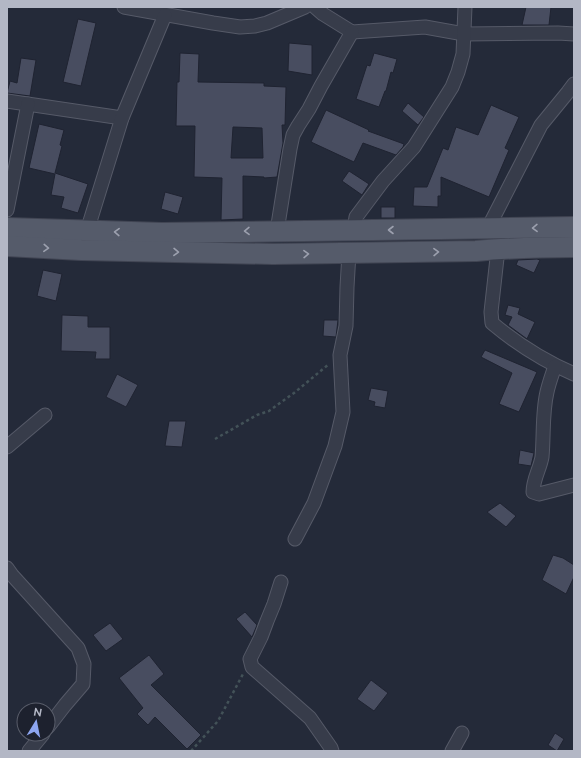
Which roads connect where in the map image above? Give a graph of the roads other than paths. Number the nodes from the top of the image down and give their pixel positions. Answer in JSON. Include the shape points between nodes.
{"nodes":[{"id":1,"x":124,"y":7,"type":"edge"},
{"id":2,"x":305,"y":7,"type":"edge"},
{"id":3,"x":315,"y":7,"type":"edge"},
{"id":4,"x":465,"y":7,"type":"edge"},
{"id":5,"x":165,"y":15,"type":"junction"},
{"id":6,"x":352,"y":32,"type":"junction"},
{"id":7,"x":464,"y":34,"type":"junction"},
{"id":8,"x":574,"y":34,"type":"edge"},
{"id":9,"x":572,"y":91,"type":"edge"},
{"id":10,"x":7,"y":101,"type":"edge"},
{"id":11,"x":28,"y":104,"type":"junction"},
{"id":12,"x":122,"y":118,"type":"junction"},
{"id":13,"x":7,"y":210,"type":"edge"},
{"id":14,"x":574,"y":227,"type":"edge"},
{"id":15,"x":7,"y":228,"type":"edge"},
{"id":16,"x":488,"y":228,"type":"junction"},
{"id":17,"x":354,"y":230,"type":"junction"},
{"id":18,"x":87,"y":231,"type":"junction"},
{"id":19,"x":277,"y":231,"type":"junction"},
{"id":20,"x":7,"y":246,"type":"edge"},
{"id":21,"x":574,"y":247,"type":"edge"},
{"id":22,"x":498,"y":249,"type":"junction"},
{"id":23,"x":349,"y":253,"type":"junction"},
{"id":24,"x":555,"y":366,"type":"junction"},
{"id":25,"x":574,"y":374,"type":"edge"},
{"id":26,"x":45,"y":415,"type":"dead end"},
{"id":27,"x":7,"y":447,"type":"edge"},
{"id":28,"x":574,"y":485,"type":"edge"},
{"id":29,"x":295,"y":539,"type":"dead end"},
{"id":30,"x":7,"y":568,"type":"edge"},
{"id":31,"x":281,"y":582,"type":"dead end"},
{"id":32,"x":56,"y":717,"type":"edge"},
{"id":33,"x":462,"y":732,"type":"dead end"},
{"id":34,"x":37,"y":742,"type":"edge"},
{"id":35,"x":30,"y":751,"type":"edge"},
{"id":36,"x":332,"y":751,"type":"edge"},
{"id":37,"x":452,"y":751,"type":"edge"}],
"edges":[{"from":1,"to":5,"type":"street"},
{"from":2,"to":5,"type":"street","via":[[267,23],[240,27]]},
{"from":3,"to":6,"type":"street"},
{"from":4,"to":7,"type":"street"},
{"from":5,"to":12,"type":"street"},
{"from":6,"to":7,"type":"street","via":[[425,27]]},
{"from":6,"to":19,"type":"street","via":[[293,135]]},
{"from":7,"to":8,"type":"street"},
{"from":7,"to":17,"type":"street","via":[[463,54],[452,88],[414,147],[383,181],[356,217]]},
{"from":9,"to":16,"type":"street","via":[[541,125]]},
{"from":10,"to":11,"type":"street"},
{"from":11,"to":12,"type":"street"},
{"from":11,"to":13,"type":"street"},
{"from":12,"to":18,"type":"street"},
{"from":14,"to":16,"type":"main road","one_way":true},
{"from":15,"to":18,"type":"main road"},
{"from":16,"to":17,"type":"main road","one_way":true},
{"from":17,"to":19,"type":"main road"},
{"from":19,"to":18,"type":"main road","one_way":true},
{"from":20,"to":23,"type":"main road","one_way":true,"via":[[265,254]]},
{"from":21,"to":22,"type":"main road"},
{"from":23,"to":22,"type":"main road","one_way":true},
{"from":22,"to":24,"type":"street","via":[[492,323],[522,346]]},
{"from":23,"to":29,"type":"street","via":[[346,326],[340,355],[343,412],[335,446],[314,503]]},
{"from":24,"to":25,"type":"street"},
{"from":24,"to":28,"type":"street","via":[[547,392],[542,458],[533,492],[539,494]]},
{"from":26,"to":27,"type":"street"},
{"from":30,"to":32,"type":"street","via":[[78,648],[84,664],[83,684]]},
{"from":31,"to":36,"type":"street","via":[[250,659],[252,667],[310,718]]},
{"from":33,"to":37,"type":"street"},
{"from":34,"to":35,"type":"street"}]}
